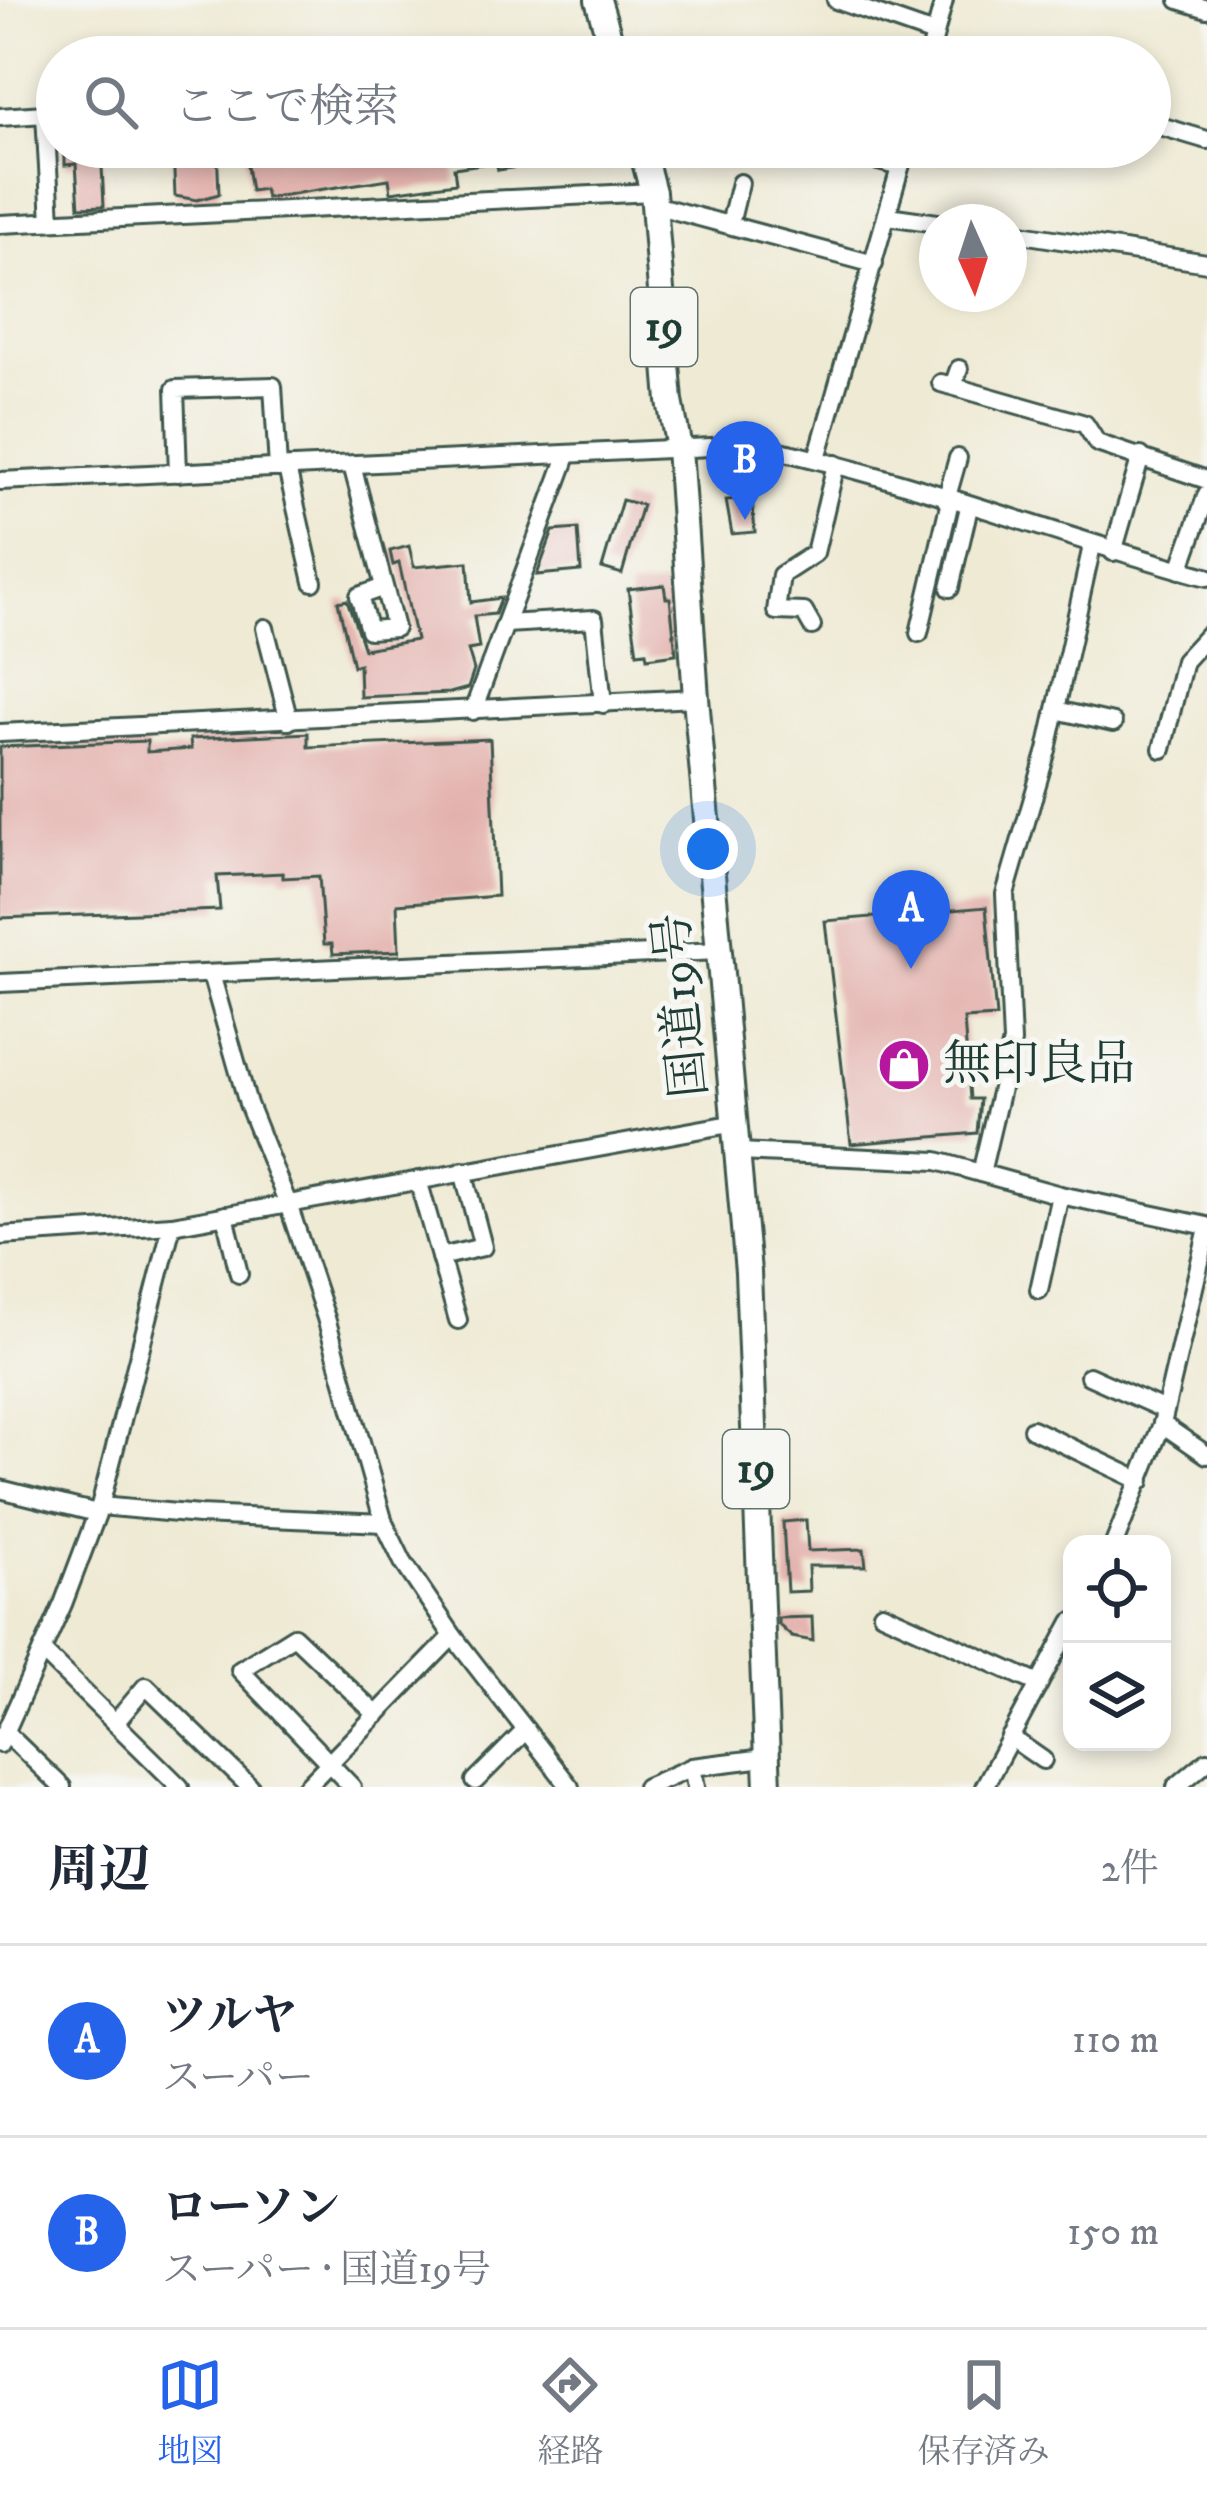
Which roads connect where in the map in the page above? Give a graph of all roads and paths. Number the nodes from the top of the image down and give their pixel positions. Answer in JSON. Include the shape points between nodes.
{"nodes":[{"id":1,"x":598,"y":0,"type":"edge"},
{"id":2,"x":836,"y":0,"type":"edge"},
{"id":3,"x":944,"y":0,"type":"edge"},
{"id":4,"x":1179,"y":0,"type":"edge"},
{"id":5,"x":1207,"y":9,"type":"edge"},
{"id":6,"x":934,"y":34,"type":"joint"},
{"id":7,"x":609,"y":36,"type":"edge"},
{"id":8,"x":36,"y":114,"type":"edge"},
{"id":9,"x":0,"y":116,"type":"edge"},
{"id":10,"x":1171,"y":129,"type":"edge"},
{"id":11,"x":1207,"y":140,"type":"edge"},
{"id":12,"x":48,"y":168,"type":"edge"},
{"id":13,"x":646,"y":168,"type":"edge"},
{"id":14,"x":900,"y":168,"type":"edge"},
{"id":15,"x":740,"y":182,"type":"dead end"},
{"id":16,"x":653,"y":199,"type":"junction"},
{"id":17,"x":888,"y":216,"type":"junction"},
{"id":18,"x":51,"y":220,"type":"junction"},
{"id":19,"x":919,"y":220,"type":"edge"},
{"id":20,"x":0,"y":224,"type":"edge"},
{"id":21,"x":730,"y":224,"type":"junction"},
{"id":22,"x":1027,"y":235,"type":"edge"},
{"id":23,"x":1207,"y":263,"type":"edge"},
{"id":24,"x":874,"y":264,"type":"junction"},
{"id":25,"x":951,"y":379,"type":"dead end"},
{"id":26,"x":679,"y":448,"type":"junction"},
{"id":27,"x":567,"y":456,"type":"junction"},
{"id":28,"x":1141,"y":456,"type":"junction"},
{"id":29,"x":959,"y":458,"type":"dead end"},
{"id":30,"x":827,"y":461,"type":"junction"},
{"id":31,"x":352,"y":465,"type":"junction"},
{"id":32,"x":282,"y":468,"type":"junction"},
{"id":33,"x":178,"y":473,"type":"junction"},
{"id":34,"x":1207,"y":480,"type":"edge"},
{"id":35,"x":0,"y":482,"type":"edge"},
{"id":36,"x":1207,"y":494,"type":"edge"},
{"id":37,"x":948,"y":500,"type":"junction"},
{"id":38,"x":969,"y":507,"type":"junction"},
{"id":39,"x":1092,"y":546,"type":"junction"},
{"id":40,"x":1113,"y":552,"type":"junction"},
{"id":41,"x":1180,"y":570,"type":"junction"},
{"id":42,"x":1207,"y":577,"type":"edge"},
{"id":43,"x":313,"y":582,"type":"dead end"},
{"id":44,"x":384,"y":587,"type":"dead end"},
{"id":45,"x":950,"y":589,"type":"dead end"},
{"id":46,"x":505,"y":624,"type":"junction"},
{"id":47,"x":812,"y":626,"type":"dead end"},
{"id":48,"x":265,"y":628,"type":"dead end"},
{"id":49,"x":919,"y":633,"type":"dead end"},
{"id":50,"x":1207,"y":636,"type":"edge"},
{"id":51,"x":696,"y":698,"type":"junction"},
{"id":52,"x":603,"y":704,"type":"junction"},
{"id":53,"x":1056,"y":710,"type":"junction"},
{"id":54,"x":473,"y":711,"type":"junction"},
{"id":55,"x":290,"y":721,"type":"junction"},
{"id":56,"x":1113,"y":723,"type":"dead end"},
{"id":57,"x":0,"y":733,"type":"edge"},
{"id":58,"x":1170,"y":740,"type":"dead end"},
{"id":59,"x":719,"y":951,"type":"junction"},
{"id":60,"x":211,"y":974,"type":"junction"},
{"id":61,"x":0,"y":983,"type":"edge"},
{"id":62,"x":736,"y":1123,"type":"junction"},
{"id":63,"x":739,"y":1152,"type":"junction"},
{"id":64,"x":463,"y":1171,"type":"junction"},
{"id":65,"x":981,"y":1172,"type":"junction"},
{"id":66,"x":418,"y":1180,"type":"junction"},
{"id":67,"x":1060,"y":1195,"type":"junction"},
{"id":68,"x":289,"y":1204,"type":"junction"},
{"id":69,"x":225,"y":1215,"type":"junction"},
{"id":70,"x":172,"y":1225,"type":"junction"},
{"id":71,"x":1207,"y":1229,"type":"edge"},
{"id":72,"x":0,"y":1236,"type":"edge"},
{"id":73,"x":440,"y":1257,"type":"junction"},
{"id":74,"x":239,"y":1274,"type":"dead end"},
{"id":75,"x":1039,"y":1290,"type":"dead end"},
{"id":76,"x":458,"y":1320,"type":"dead end"},
{"id":77,"x":1089,"y":1376,"type":"dead end"},
{"id":78,"x":1164,"y":1417,"type":"junction"},
{"id":79,"x":1032,"y":1430,"type":"dead end"},
{"id":80,"x":1207,"y":1455,"type":"edge"},
{"id":81,"x":1141,"y":1481,"type":"junction"},
{"id":82,"x":0,"y":1489,"type":"edge"},
{"id":83,"x":22,"y":1496,"type":"junction"},
{"id":84,"x":0,"y":1504,"type":"edge"},
{"id":85,"x":99,"y":1509,"type":"junction"},
{"id":86,"x":384,"y":1522,"type":"junction"},
{"id":87,"x":1118,"y":1535,"type":"edge"},
{"id":88,"x":882,"y":1613,"type":"dead end"},
{"id":89,"x":453,"y":1636,"type":"junction"},
{"id":90,"x":42,"y":1651,"type":"junction"},
{"id":91,"x":1063,"y":1652,"type":"edge"},
{"id":92,"x":1039,"y":1684,"type":"junction"},
{"id":93,"x":377,"y":1714,"type":"junction"},
{"id":94,"x":115,"y":1723,"type":"junction"},
{"id":95,"x":526,"y":1730,"type":"junction"},
{"id":96,"x":1010,"y":1737,"type":"junction"},
{"id":97,"x":3,"y":1738,"type":"edge"},
{"id":98,"x":765,"y":1758,"type":"junction"},
{"id":99,"x":1042,"y":1760,"type":"dead end"},
{"id":100,"x":1207,"y":1761,"type":"edge"},
{"id":101,"x":329,"y":1763,"type":"junction"},
{"id":102,"x":692,"y":1768,"type":"junction"},
{"id":103,"x":476,"y":1781,"type":"dead end"},
{"id":104,"x":62,"y":1787,"type":"edge"},
{"id":105,"x":180,"y":1787,"type":"edge"},
{"id":106,"x":250,"y":1787,"type":"edge"},
{"id":107,"x":306,"y":1787,"type":"edge"},
{"id":108,"x":352,"y":1787,"type":"edge"},
{"id":109,"x":570,"y":1787,"type":"edge"},
{"id":110,"x":646,"y":1787,"type":"edge"},
{"id":111,"x":696,"y":1787,"type":"edge"},
{"id":112,"x":768,"y":1787,"type":"edge"},
{"id":113,"x":984,"y":1787,"type":"edge"},
{"id":114,"x":1176,"y":1787,"type":"edge"}],
"edges":[{"from":1,"to":7,"type":"highway"},
{"from":2,"to":6,"type":"street"},
{"from":3,"to":6,"type":"street"},
{"from":4,"to":5,"type":"street"},
{"from":8,"to":9,"type":"street"},
{"from":10,"to":11,"type":"street"},
{"from":12,"to":18,"type":"street"},
{"from":13,"to":16,"type":"highway","name":"国道19号","number":"19"},
{"from":14,"to":17,"type":"street"},
{"from":15,"to":21,"type":"street"},
{"from":16,"to":18,"type":"street"},
{"from":16,"to":21,"type":"street"},
{"from":16,"to":26,"type":"highway","name":"国道19号","number":"19"},
{"from":17,"to":19,"type":"street"},
{"from":17,"to":24,"type":"street"},
{"from":18,"to":20,"type":"street"},
{"from":21,"to":24,"type":"street"},
{"from":22,"to":23,"type":"street"},
{"from":24,"to":30,"type":"street"},
{"from":25,"to":28,"type":"street","via":[[1085,424],[1097,443]]},
{"from":26,"to":27,"type":"street"},
{"from":26,"to":30,"type":"street","via":[[753,445]]},
{"from":26,"to":51,"type":"highway","name":"国道19号","number":"19"},
{"from":27,"to":31,"type":"street"},
{"from":27,"to":46,"type":"street"},
{"from":28,"to":34,"type":"street"},
{"from":28,"to":40,"type":"street"},
{"from":29,"to":37,"type":"street"},
{"from":30,"to":37,"type":"street"},
{"from":30,"to":47,"type":"street","via":[[815,553],[781,575],[776,611],[804,612]]},
{"from":31,"to":32,"type":"street"},
{"from":31,"to":44,"type":"street"},
{"from":32,"to":33,"type":"street"},
{"from":32,"to":33,"type":"street","via":[[273,386],[175,389]]},
{"from":32,"to":43,"type":"street"},
{"from":33,"to":35,"type":"street"},
{"from":36,"to":41,"type":"street"},
{"from":37,"to":38,"type":"street"},
{"from":37,"to":49,"type":"street"},
{"from":38,"to":39,"type":"street"},
{"from":38,"to":45,"type":"street"},
{"from":39,"to":40,"type":"street"},
{"from":39,"to":53,"type":"street"},
{"from":40,"to":41,"type":"street"},
{"from":41,"to":42,"type":"street"},
{"from":46,"to":52,"type":"street","via":[[594,619]]},
{"from":46,"to":54,"type":"street"},
{"from":48,"to":55,"type":"street"},
{"from":50,"to":58,"type":"street","via":[[1184,661]]},
{"from":51,"to":52,"type":"street"},
{"from":51,"to":59,"type":"highway","name":"国道19号","number":"19"},
{"from":52,"to":54,"type":"street"},
{"from":53,"to":56,"type":"street"},
{"from":53,"to":65,"type":"street","via":[[1059,741],[1005,894],[1012,1042]]},
{"from":54,"to":55,"type":"street"},
{"from":55,"to":57,"type":"street"},
{"from":59,"to":60,"type":"street"},
{"from":59,"to":62,"type":"highway","name":"国道19号","number":"19"},
{"from":60,"to":61,"type":"street"},
{"from":60,"to":68,"type":"street","via":[[234,1063]]},
{"from":62,"to":63,"type":"highway","name":"国道19号","number":"19"},
{"from":62,"to":64,"type":"street"},
{"from":63,"to":65,"type":"street","via":[[938,1161]]},
{"from":63,"to":98,"type":"highway","name":"国道19号","number":"19"},
{"from":64,"to":66,"type":"street"},
{"from":64,"to":73,"type":"street","via":[[483,1246]]},
{"from":65,"to":67,"type":"street"},
{"from":66,"to":68,"type":"street"},
{"from":66,"to":73,"type":"street"},
{"from":67,"to":71,"type":"street"},
{"from":67,"to":75,"type":"street"},
{"from":68,"to":69,"type":"street"},
{"from":68,"to":86,"type":"street"},
{"from":69,"to":70,"type":"street"},
{"from":69,"to":74,"type":"street"},
{"from":70,"to":72,"type":"street"},
{"from":70,"to":85,"type":"street"},
{"from":71,"to":78,"type":"street"},
{"from":73,"to":76,"type":"street"},
{"from":77,"to":78,"type":"street"},
{"from":78,"to":80,"type":"street"},
{"from":78,"to":81,"type":"street"},
{"from":79,"to":81,"type":"street"},
{"from":81,"to":87,"type":"street"},
{"from":82,"to":83,"type":"street"},
{"from":83,"to":84,"type":"street"},
{"from":83,"to":85,"type":"street"},
{"from":85,"to":86,"type":"street"},
{"from":85,"to":90,"type":"street"},
{"from":86,"to":89,"type":"street"},
{"from":88,"to":92,"type":"street"},
{"from":89,"to":93,"type":"street"},
{"from":89,"to":95,"type":"street"},
{"from":90,"to":94,"type":"street"},
{"from":90,"to":97,"type":"street"},
{"from":91,"to":92,"type":"street"},
{"from":92,"to":96,"type":"street"},
{"from":93,"to":101,"type":"street"},
{"from":93,"to":101,"type":"street","via":[[294,1636],[241,1670]]},
{"from":94,"to":105,"type":"street"},
{"from":94,"to":106,"type":"street","via":[[146,1686]]},
{"from":95,"to":103,"type":"street"},
{"from":95,"to":109,"type":"street"},
{"from":96,"to":99,"type":"street"},
{"from":96,"to":113,"type":"street"},
{"from":97,"to":104,"type":"street"},
{"from":98,"to":102,"type":"street"},
{"from":98,"to":112,"type":"highway","name":"国道19号","number":"19"},
{"from":100,"to":114,"type":"street"},
{"from":101,"to":107,"type":"street"},
{"from":101,"to":108,"type":"street"},
{"from":102,"to":110,"type":"street"},
{"from":102,"to":111,"type":"street"}]}
